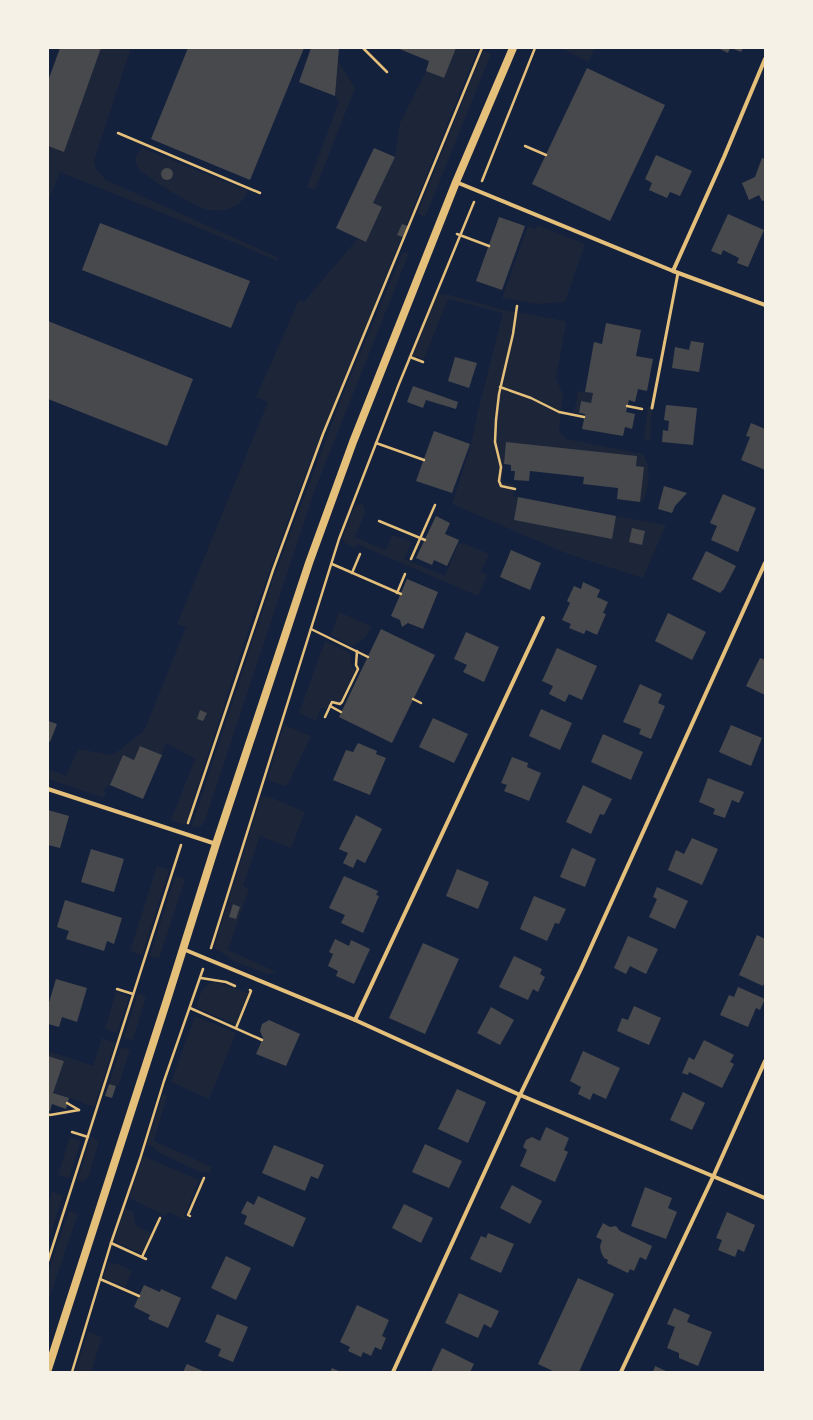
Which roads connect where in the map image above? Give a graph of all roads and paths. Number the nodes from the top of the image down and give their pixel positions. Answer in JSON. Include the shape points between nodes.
{"nodes":[{"id":1,"x":362,"y":48,"type":"edge"},
{"id":2,"x":482,"y":48,"type":"edge"},
{"id":3,"x":513,"y":48,"type":"edge"},
{"id":4,"x":536,"y":48,"type":"edge"},
{"id":5,"x":765,"y":60,"type":"edge"},
{"id":6,"x":387,"y":72,"type":"dead end"},
{"id":7,"x":118,"y":133,"type":"dead end"},
{"id":8,"x":525,"y":146,"type":"dead end"},
{"id":9,"x":546,"y":155,"type":"dead end"},
{"id":10,"x":456,"y":182,"type":"junction"},
{"id":11,"x":478,"y":191,"type":"junction"},
{"id":12,"x":260,"y":193,"type":"dead end"},
{"id":13,"x":458,"y":235,"type":"junction"},
{"id":14,"x":489,"y":246,"type":"dead end"},
{"id":15,"x":673,"y":271,"type":"junction"},
{"id":16,"x":678,"y":273,"type":"junction"},
{"id":17,"x":765,"y":305,"type":"edge"},
{"id":18,"x":518,"y":306,"type":"dead end"},
{"id":19,"x":410,"y":357,"type":"junction"},
{"id":20,"x":423,"y":362,"type":"dead end"},
{"id":21,"x":500,"y":387,"type":"junction"},
{"id":22,"x":627,"y":406,"type":"dead end"},
{"id":23,"x":652,"y":408,"type":"dead end"},
{"id":24,"x":642,"y":409,"type":"dead end"},
{"id":25,"x":584,"y":417,"type":"dead end"},
{"id":26,"x":376,"y":443,"type":"junction"},
{"id":27,"x":424,"y":460,"type":"dead end"},
{"id":28,"x":515,"y":489,"type":"dead end"},
{"id":29,"x":435,"y":505,"type":"dead end"},
{"id":30,"x":379,"y":521,"type":"dead end"},
{"id":31,"x":420,"y":538,"type":"junction"},
{"id":32,"x":425,"y":540,"type":"dead end"},
{"id":33,"x":360,"y":554,"type":"dead end"},
{"id":34,"x":410,"y":559,"type":"dead end"},
{"id":35,"x":765,"y":563,"type":"edge"},
{"id":36,"x":332,"y":564,"type":"junction"},
{"id":37,"x":352,"y":573,"type":"junction"},
{"id":38,"x":405,"y":574,"type":"dead end"},
{"id":39,"x":397,"y":593,"type":"junction"},
{"id":40,"x":400,"y":594,"type":"dead end"},
{"id":41,"x":543,"y":618,"type":"dead end"},
{"id":42,"x":311,"y":629,"type":"junction"},
{"id":43,"x":357,"y":651,"type":"junction"},
{"id":44,"x":368,"y":657,"type":"dead end"},
{"id":45,"x":413,"y":699,"type":"dead end"},
{"id":46,"x":421,"y":703,"type":"dead end"},
{"id":47,"x":330,"y":706,"type":"junction"},
{"id":48,"x":342,"y":712,"type":"dead end"},
{"id":49,"x":325,"y":717,"type":"dead end"},
{"id":50,"x":48,"y":789,"type":"edge"},
{"id":51,"x":185,"y":834,"type":"junction"},
{"id":52,"x":216,"y":844,"type":"junction"},
{"id":53,"x":184,"y":948,"type":"junction"},
{"id":54,"x":207,"y":958,"type":"junction"},
{"id":55,"x":201,"y":978,"type":"junction"},
{"id":56,"x":239,"y":987,"type":"dead end"},
{"id":57,"x":117,"y":989,"type":"dead end"},
{"id":58,"x":245,"y":989,"type":"dead end"},
{"id":59,"x":134,"y":994,"type":"junction"},
{"id":60,"x":190,"y":1008,"type":"junction"},
{"id":61,"x":355,"y":1020,"type":"junction"},
{"id":62,"x":236,"y":1028,"type":"junction"},
{"id":63,"x":262,"y":1040,"type":"dead end"},
{"id":64,"x":765,"y":1061,"type":"edge"},
{"id":65,"x":520,"y":1095,"type":"junction"},
{"id":66,"x":67,"y":1104,"type":"dead end"},
{"id":67,"x":48,"y":1114,"type":"edge"},
{"id":68,"x":72,"y":1132,"type":"dead end"},
{"id":69,"x":88,"y":1137,"type":"junction"},
{"id":70,"x":713,"y":1176,"type":"junction"},
{"id":71,"x":204,"y":1178,"type":"dead end"},
{"id":72,"x":765,"y":1198,"type":"edge"},
{"id":73,"x":190,"y":1216,"type":"dead end"},
{"id":74,"x":160,"y":1218,"type":"dead end"},
{"id":75,"x":111,"y":1243,"type":"junction"},
{"id":76,"x":49,"y":1255,"type":"edge"},
{"id":77,"x":142,"y":1257,"type":"junction"},
{"id":78,"x":146,"y":1259,"type":"dead end"},
{"id":79,"x":48,"y":1261,"type":"edge"},
{"id":80,"x":100,"y":1279,"type":"junction"},
{"id":81,"x":139,"y":1296,"type":"dead end"},
{"id":82,"x":48,"y":1369,"type":"edge"},
{"id":83,"x":72,"y":1372,"type":"edge"},
{"id":84,"x":393,"y":1372,"type":"edge"},
{"id":85,"x":621,"y":1372,"type":"edge"}],
"edges":[{"from":1,"to":6,"type":"path"},
{"from":2,"to":51,"type":"path","via":[[321,441],[273,570]]},
{"from":3,"to":10,"type":"main road"},
{"from":4,"to":11,"type":"path"},
{"from":5,"to":15,"type":"street"},
{"from":7,"to":12,"type":"path"},
{"from":8,"to":9,"type":"path"},
{"from":10,"to":11,"type":"street"},
{"from":10,"to":52,"type":"main road","via":[[308,563]]},
{"from":11,"to":13,"type":"path"},
{"from":11,"to":15,"type":"street"},
{"from":13,"to":14,"type":"path"},
{"from":13,"to":19,"type":"path"},
{"from":15,"to":16,"type":"street"},
{"from":16,"to":17,"type":"street"},
{"from":16,"to":23,"type":"lane"},
{"from":18,"to":21,"type":"path"},
{"from":19,"to":20,"type":"path"},
{"from":19,"to":26,"type":"path"},
{"from":21,"to":25,"type":"path","via":[[531,398],[558,412]]},
{"from":21,"to":28,"type":"path","via":[[495,442],[501,467],[499,481],[501,486]]},
{"from":22,"to":24,"type":"path"},
{"from":26,"to":27,"type":"path"},
{"from":26,"to":36,"type":"path"},
{"from":29,"to":31,"type":"path"},
{"from":30,"to":31,"type":"path"},
{"from":31,"to":32,"type":"path"},
{"from":31,"to":34,"type":"path"},
{"from":33,"to":37,"type":"path"},
{"from":35,"to":65,"type":"street","via":[[581,969]]},
{"from":36,"to":37,"type":"path"},
{"from":36,"to":42,"type":"path"},
{"from":37,"to":39,"type":"path"},
{"from":38,"to":39,"type":"path"},
{"from":39,"to":40,"type":"path"},
{"from":41,"to":61,"type":"street"},
{"from":42,"to":43,"type":"path"},
{"from":42,"to":54,"type":"path"},
{"from":43,"to":44,"type":"path"},
{"from":43,"to":47,"type":"path","via":[[358,669],[345,696],[340,704],[332,702]]},
{"from":45,"to":46,"type":"path"},
{"from":47,"to":48,"type":"path"},
{"from":47,"to":49,"type":"path"},
{"from":50,"to":51,"type":"street"},
{"from":51,"to":52,"type":"street"},
{"from":51,"to":59,"type":"path"},
{"from":52,"to":53,"type":"main road"},
{"from":53,"to":54,"type":"street"},
{"from":53,"to":82,"type":"main road"},
{"from":54,"to":55,"type":"path"},
{"from":54,"to":61,"type":"street"},
{"from":55,"to":56,"type":"path"},
{"from":55,"to":60,"type":"path"},
{"from":57,"to":59,"type":"path"},
{"from":58,"to":62,"type":"path","via":[[251,991]]},
{"from":59,"to":69,"type":"path"},
{"from":60,"to":62,"type":"path"},
{"from":60,"to":75,"type":"path"},
{"from":61,"to":65,"type":"street"},
{"from":62,"to":63,"type":"path"},
{"from":64,"to":70,"type":"street"},
{"from":65,"to":70,"type":"street"},
{"from":65,"to":84,"type":"street"},
{"from":66,"to":67,"type":"path","via":[[79,1110]]},
{"from":68,"to":69,"type":"path"},
{"from":69,"to":76,"type":"path"},
{"from":70,"to":72,"type":"street"},
{"from":70,"to":85,"type":"street"},
{"from":71,"to":73,"type":"path","via":[[188,1215]]},
{"from":74,"to":77,"type":"path"},
{"from":75,"to":77,"type":"path"},
{"from":75,"to":80,"type":"path"},
{"from":76,"to":79,"type":"path"},
{"from":77,"to":78,"type":"path"},
{"from":80,"to":81,"type":"path"},
{"from":80,"to":83,"type":"path"}]}
